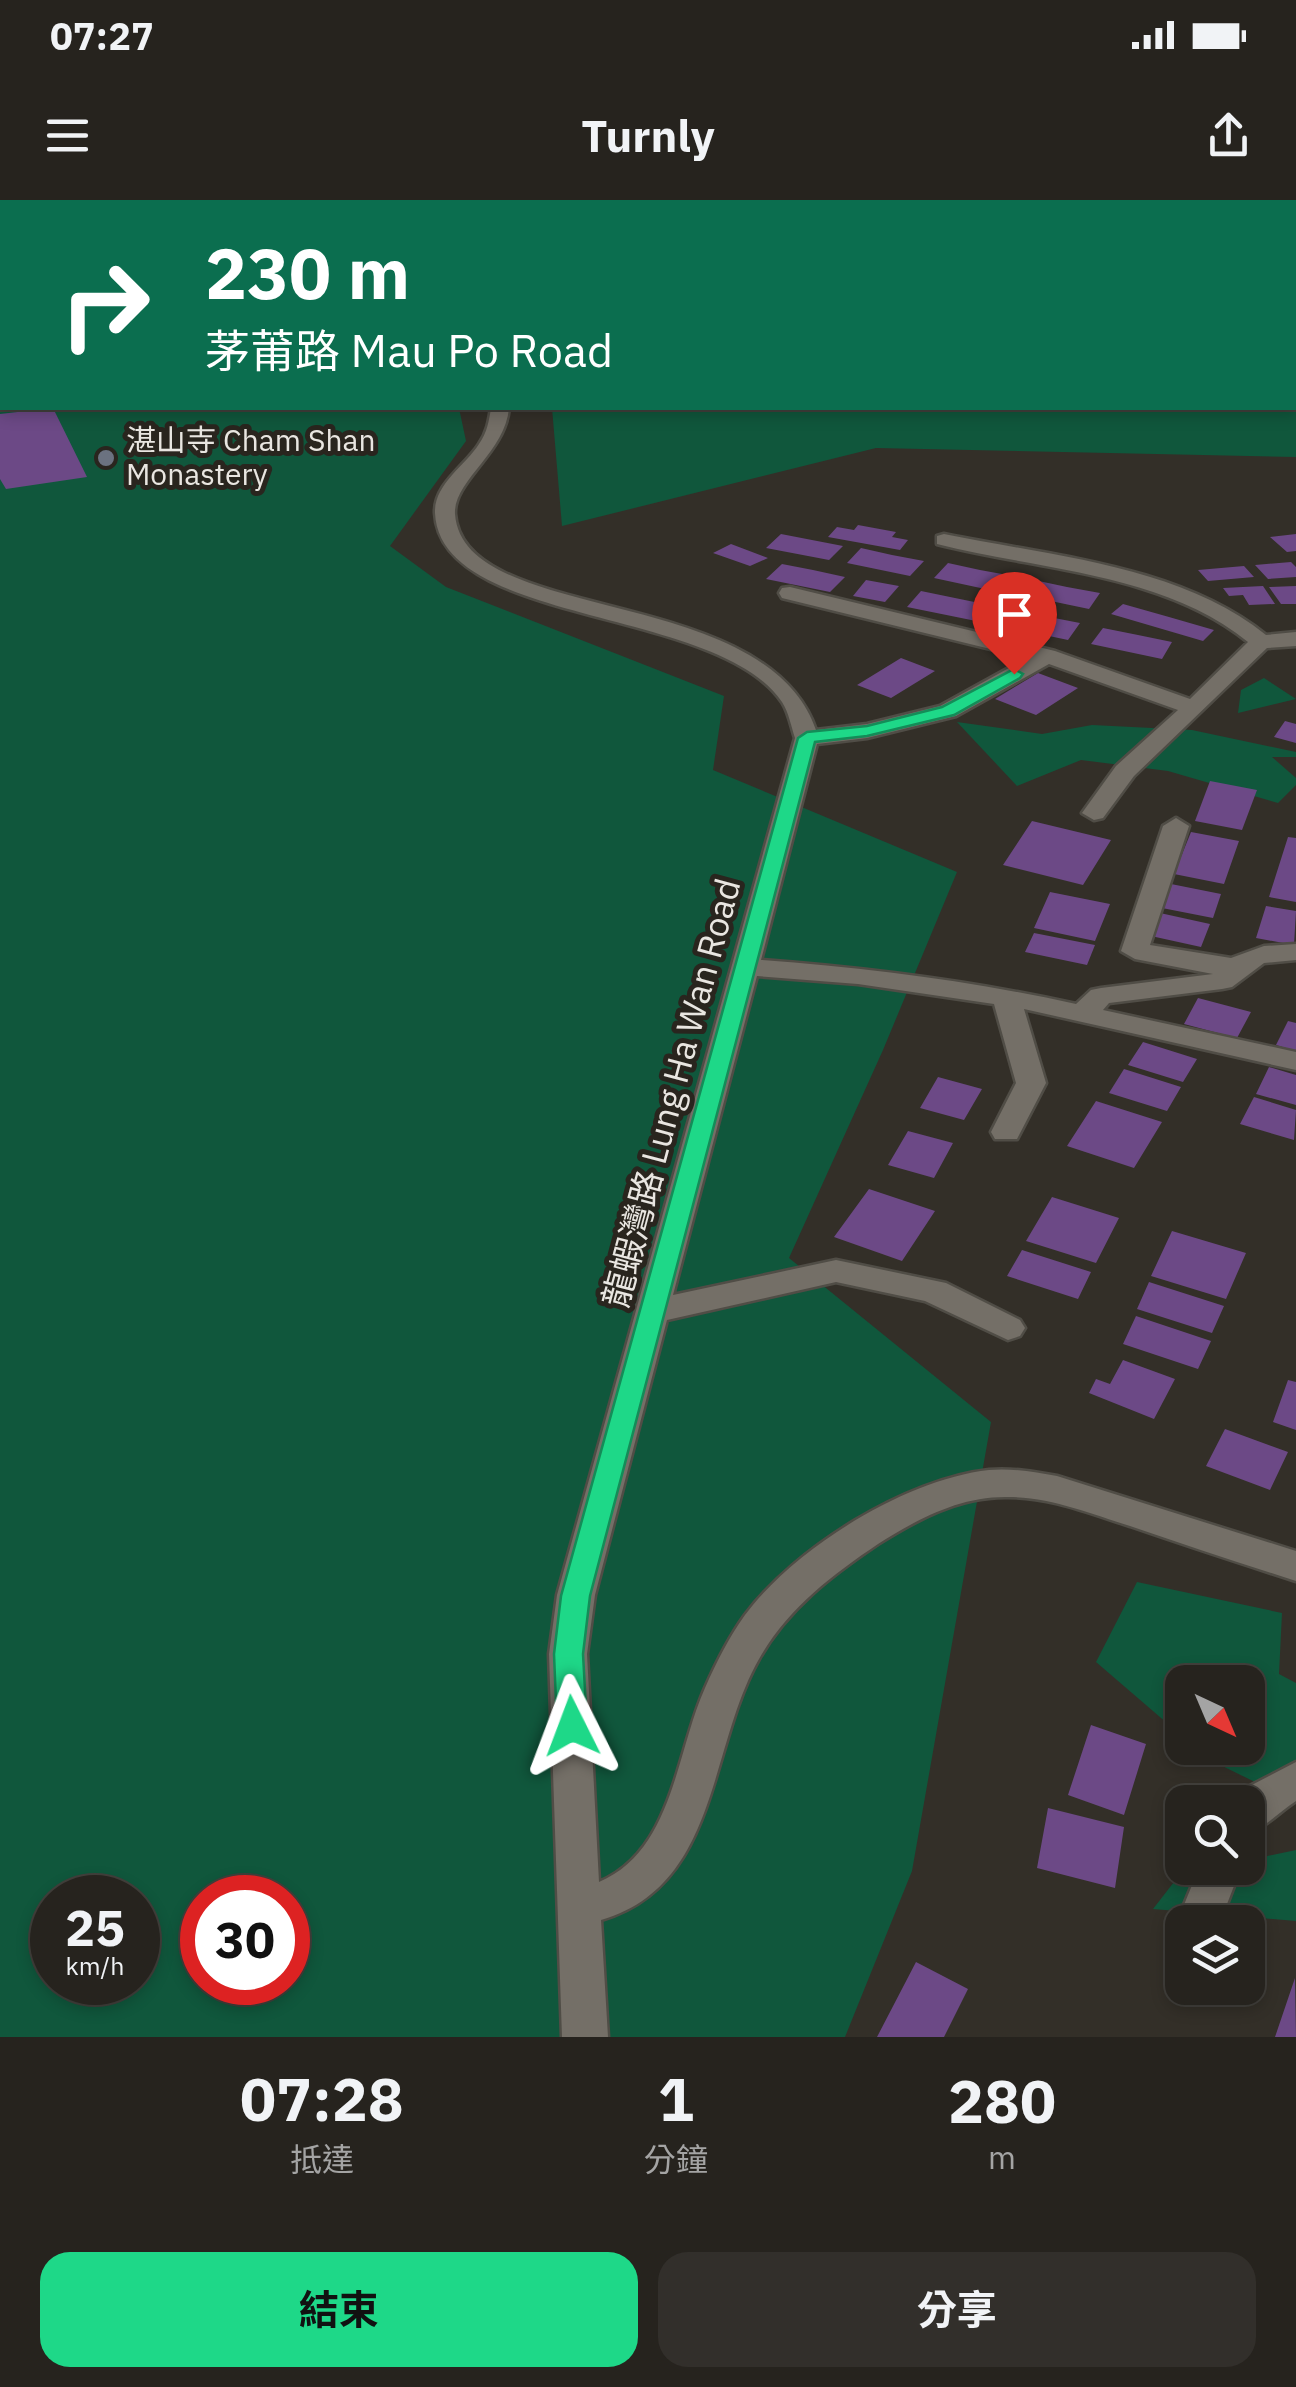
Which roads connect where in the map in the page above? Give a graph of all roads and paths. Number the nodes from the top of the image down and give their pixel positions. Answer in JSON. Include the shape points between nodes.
{"nodes":[{"id":1,"x":500,"y":410,"type":"edge"},
{"id":2,"x":944,"y":540,"type":"dead end"},
{"id":3,"x":790,"y":593,"type":"dead end"},
{"id":4,"x":1296,"y":640,"type":"edge"},
{"id":5,"x":1261,"y":642,"type":"junction"},
{"id":6,"x":1047,"y":656,"type":"junction"},
{"id":7,"x":1194,"y":708,"type":"junction"},
{"id":8,"x":807,"y":738,"type":"junction"},
{"id":9,"x":1094,"y":814,"type":"dead end"},
{"id":10,"x":1176,"y":826,"type":"dead end"},
{"id":11,"x":1296,"y":952,"type":"edge"},
{"id":12,"x":746,"y":967,"type":"junction"},
{"id":13,"x":1234,"y":967,"type":"junction"},
{"id":14,"x":1006,"y":997,"type":"junction"},
{"id":15,"x":1084,"y":1013,"type":"junction"},
{"id":16,"x":1296,"y":1061,"type":"edge"},
{"id":17,"x":1006,"y":1132,"type":"dead end"},
{"id":18,"x":650,"y":1312,"type":"junction"},
{"id":19,"x":1008,"y":1328,"type":"dead end"},
{"id":20,"x":1296,"y":1566,"type":"edge"},
{"id":21,"x":1296,"y":1780,"type":"edge"},
{"id":22,"x":1265,"y":1799,"type":"edge"},
{"id":23,"x":582,"y":1906,"type":"junction"},
{"id":24,"x":586,"y":2037,"type":"edge"}],
"edges":[{"from":1,"to":8,"type":"street","via":[[491,445],[447,501],[447,524],[460,548],[488,572],[531,592],[718,646],[762,671],[791,698]]},
{"from":2,"to":5,"type":"street","via":[[1184,594],[1246,625]]},
{"from":3,"to":6,"type":"street"},
{"from":4,"to":5,"type":"street"},
{"from":5,"to":7,"type":"street"},
{"from":6,"to":7,"type":"street"},
{"from":6,"to":8,"type":"street","via":[[948,711]]},
{"from":7,"to":9,"type":"street","via":[[1124,771]]},
{"from":8,"to":12,"type":"street","name":"龍蝦灣路 Lung Ha Wan Road"},
{"from":10,"to":13,"type":"street","via":[[1135,951]]},
{"from":11,"to":13,"type":"street"},
{"from":12,"to":14,"type":"street"},
{"from":12,"to":18,"type":"street","name":"龍蝦灣路 Lung Ha Wan Road"},
{"from":13,"to":15,"type":"street","via":[[1222,981],[1101,996]]},
{"from":14,"to":15,"type":"street"},
{"from":14,"to":17,"type":"street","via":[[1031,1083]]},
{"from":15,"to":16,"type":"street"},
{"from":18,"to":19,"type":"street","via":[[836,1270],[934,1291]]},
{"from":18,"to":23,"type":"street","name":"龍蝦灣路 Lung Ha Wan Road","via":[[568,1654]]},
{"from":20,"to":23,"type":"street","via":[[1024,1484],[984,1484],[908,1510],[804,1578],[760,1624],[718,1704],[664,1854],[617,1897]]},
{"from":21,"to":22,"type":"street"},
{"from":23,"to":24,"type":"street","name":"龍蝦灣路 Lung Ha Wan Road"}]}
